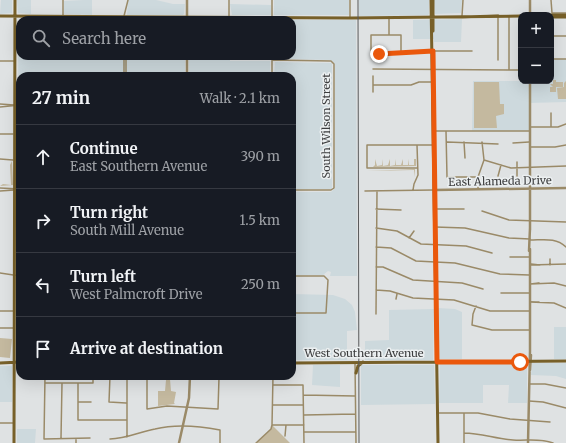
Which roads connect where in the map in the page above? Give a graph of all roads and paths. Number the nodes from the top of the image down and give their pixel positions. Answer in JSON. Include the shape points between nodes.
{"nodes":[{"id":1,"x":15,"y":0,"type":"edge"},
{"id":2,"x":63,"y":0,"type":"edge"},
{"id":3,"x":128,"y":0,"type":"edge"},
{"id":4,"x":187,"y":0,"type":"edge"},
{"id":5,"x":230,"y":0,"type":"edge"},
{"id":6,"x":272,"y":0,"type":"edge"},
{"id":7,"x":350,"y":0,"type":"edge"},
{"id":8,"x":432,"y":0,"type":"edge"},
{"id":9,"x":463,"y":0,"type":"edge"},
{"id":10,"x":530,"y":0,"type":"edge"},
{"id":11,"x":551,"y":0,"type":"edge"},
{"id":12,"x":530,"y":12,"type":"edge"},
{"id":13,"x":551,"y":12,"type":"edge"},
{"id":14,"x":566,"y":15,"type":"edge"},
{"id":15,"x":0,"y":16,"type":"edge"},
{"id":16,"x":15,"y":16,"type":"junction"},
{"id":17,"x":63,"y":16,"type":"edge"},
{"id":18,"x":125,"y":16,"type":"edge"},
{"id":19,"x":186,"y":16,"type":"edge"},
{"id":20,"x":230,"y":16,"type":"edge"},
{"id":21,"x":272,"y":16,"type":"edge"},
{"id":22,"x":498,"y":16,"type":"junction"},
{"id":23,"x":509,"y":16,"type":"junction"},
{"id":24,"x":518,"y":16,"type":"edge"},
{"id":25,"x":389,"y":17,"type":"junction"},
{"id":26,"x":432,"y":17,"type":"junction"},
{"id":27,"x":462,"y":17,"type":"junction"},
{"id":28,"x":554,"y":17,"type":"edge"},
{"id":29,"x":351,"y":18,"type":"junction"},
{"id":30,"x":296,"y":19,"type":"edge"},
{"id":31,"x":16,"y":30,"type":"edge"},
{"id":32,"x":389,"y":36,"type":"junction"},
{"id":33,"x":554,"y":36,"type":"edge"},
{"id":34,"x":566,"y":36,"type":"edge"},
{"id":35,"x":433,"y":51,"type":"junction"},
{"id":36,"x":472,"y":51,"type":"dead end"},
{"id":37,"x":16,"y":53,"type":"edge"},
{"id":38,"x":401,"y":53,"type":"junction"},
{"id":39,"x":554,"y":59,"type":"edge"},
{"id":40,"x":566,"y":59,"type":"edge"},
{"id":41,"x":125,"y":60,"type":"edge"},
{"id":42,"x":187,"y":60,"type":"edge"},
{"id":43,"x":272,"y":60,"type":"joint"},
{"id":44,"x":498,"y":60,"type":"dead end"},
{"id":45,"x":0,"y":61,"type":"edge"},
{"id":46,"x":15,"y":61,"type":"junction"},
{"id":47,"x":372,"y":69,"type":"dead end"},
{"id":48,"x":433,"y":69,"type":"junction"},
{"id":49,"x":509,"y":70,"type":"junction"},
{"id":50,"x":518,"y":70,"type":"edge"},
{"id":51,"x":125,"y":72,"type":"edge"},
{"id":52,"x":187,"y":72,"type":"edge"},
{"id":53,"x":272,"y":72,"type":"edge"},
{"id":54,"x":374,"y":76,"type":"dead end"},
{"id":55,"x":433,"y":82,"type":"junction"},
{"id":56,"x":530,"y":84,"type":"edge"},
{"id":57,"x":374,"y":85,"type":"junction"},
{"id":58,"x":374,"y":92,"type":"dead end"},
{"id":59,"x":0,"y":104,"type":"edge"},
{"id":60,"x":15,"y":105,"type":"junction"},
{"id":61,"x":0,"y":107,"type":"edge"},
{"id":62,"x":551,"y":113,"type":"dead end"},
{"id":63,"x":566,"y":124,"type":"edge"},
{"id":64,"x":551,"y":127,"type":"junction"},
{"id":65,"x":530,"y":129,"type":"junction"},
{"id":66,"x":434,"y":131,"type":"junction"},
{"id":67,"x":446,"y":131,"type":"junction"},
{"id":68,"x":0,"y":134,"type":"edge"},
{"id":69,"x":15,"y":134,"type":"junction"},
{"id":70,"x":446,"y":142,"type":"junction"},
{"id":71,"x":464,"y":142,"type":"junction"},
{"id":72,"x":482,"y":142,"type":"junction"},
{"id":73,"x":530,"y":142,"type":"junction"},
{"id":74,"x":513,"y":143,"type":"dead end"},
{"id":75,"x":498,"y":144,"type":"dead end"},
{"id":76,"x":417,"y":145,"type":"junction"},
{"id":77,"x":434,"y":145,"type":"junction"},
{"id":78,"x":566,"y":145,"type":"edge"},
{"id":79,"x":530,"y":147,"type":"junction"},
{"id":80,"x":465,"y":158,"type":"dead end"},
{"id":81,"x":0,"y":159,"type":"edge"},
{"id":82,"x":15,"y":160,"type":"junction"},
{"id":83,"x":484,"y":160,"type":"junction"},
{"id":84,"x":517,"y":162,"type":"dead end"},
{"id":85,"x":501,"y":165,"type":"junction"},
{"id":86,"x":566,"y":166,"type":"edge"},
{"id":87,"x":418,"y":168,"type":"junction"},
{"id":88,"x":517,"y":168,"type":"junction"},
{"id":89,"x":530,"y":168,"type":"junction"},
{"id":90,"x":498,"y":176,"type":"dead end"},
{"id":91,"x":517,"y":176,"type":"dead end"},
{"id":92,"x":478,"y":178,"type":"junction"},
{"id":93,"x":566,"y":188,"type":"edge"},
{"id":94,"x":0,"y":189,"type":"edge"},
{"id":95,"x":15,"y":189,"type":"junction"},
{"id":96,"x":530,"y":189,"type":"junction"},
{"id":97,"x":296,"y":190,"type":"edge"},
{"id":98,"x":414,"y":190,"type":"junction"},
{"id":99,"x":434,"y":190,"type":"junction"},
{"id":100,"x":478,"y":190,"type":"junction"},
{"id":101,"x":366,"y":191,"type":"dead end"},
{"id":102,"x":377,"y":191,"type":"junction"},
{"id":103,"x":376,"y":209,"type":"junction"},
{"id":104,"x":435,"y":209,"type":"junction"},
{"id":105,"x":464,"y":209,"type":"dead end"},
{"id":106,"x":401,"y":210,"type":"dead end"},
{"id":107,"x":482,"y":211,"type":"dead end"},
{"id":108,"x":530,"y":221,"type":"junction"},
{"id":109,"x":566,"y":222,"type":"edge"},
{"id":110,"x":435,"y":227,"type":"junction"},
{"id":111,"x":376,"y":228,"type":"junction"},
{"id":112,"x":414,"y":231,"type":"dead end"},
{"id":113,"x":409,"y":238,"type":"junction"},
{"id":114,"x":530,"y":239,"type":"junction"},
{"id":115,"x":435,"y":245,"type":"junction"},
{"id":116,"x":376,"y":247,"type":"junction"},
{"id":117,"x":566,"y":247,"type":"edge"},
{"id":118,"x":492,"y":253,"type":"dead end"},
{"id":119,"x":510,"y":257,"type":"dead end"},
{"id":120,"x":530,"y":257,"type":"junction"},
{"id":121,"x":550,"y":259,"type":"dead end"},
{"id":122,"x":435,"y":263,"type":"junction"},
{"id":123,"x":566,"y":264,"type":"edge"},
{"id":124,"x":530,"y":265,"type":"junction"},
{"id":125,"x":550,"y":265,"type":"junction"},
{"id":126,"x":376,"y":267,"type":"junction"},
{"id":127,"x":0,"y":274,"type":"edge"},
{"id":128,"x":328,"y":274,"type":"dead end"},
{"id":129,"x":530,"y":275,"type":"junction"},
{"id":130,"x":15,"y":276,"type":"junction"},
{"id":131,"x":296,"y":276,"type":"edge"},
{"id":132,"x":326,"y":277,"type":"junction"},
{"id":133,"x":436,"y":281,"type":"junction"},
{"id":134,"x":530,"y":284,"type":"junction"},
{"id":135,"x":566,"y":286,"type":"edge"},
{"id":136,"x":483,"y":289,"type":"dead end"},
{"id":137,"x":376,"y":290,"type":"junction"},
{"id":138,"x":501,"y":293,"type":"dead end"},
{"id":139,"x":530,"y":293,"type":"junction"},
{"id":140,"x":398,"y":294,"type":"junction"},
{"id":141,"x":396,"y":299,"type":"dead end"},
{"id":142,"x":436,"y":299,"type":"junction"},
{"id":143,"x":530,"y":302,"type":"junction"},
{"id":144,"x":476,"y":306,"type":"junction"},
{"id":145,"x":566,"y":308,"type":"edge"},
{"id":146,"x":0,"y":311,"type":"edge"},
{"id":147,"x":15,"y":311,"type":"junction"},
{"id":148,"x":530,"y":311,"type":"junction"},
{"id":149,"x":296,"y":313,"type":"edge"},
{"id":150,"x":376,"y":314,"type":"dead end"},
{"id":151,"x":0,"y":328,"type":"edge"},
{"id":152,"x":15,"y":328,"type":"junction"},
{"id":153,"x":530,"y":330,"type":"junction"},
{"id":154,"x":530,"y":361,"type":"junction"},
{"id":155,"x":566,"y":361,"type":"edge"},
{"id":156,"x":0,"y":362,"type":"edge"},
{"id":157,"x":16,"y":362,"type":"junction"},
{"id":158,"x":355,"y":362,"type":"junction"},
{"id":159,"x":363,"y":362,"type":"junction"},
{"id":160,"x":437,"y":362,"type":"junction"},
{"id":161,"x":296,"y":363,"type":"edge"},
{"id":162,"x":356,"y":373,"type":"junction"},
{"id":163,"x":93,"y":380,"type":"edge"},
{"id":164,"x":110,"y":380,"type":"edge"},
{"id":165,"x":127,"y":380,"type":"edge"},
{"id":166,"x":148,"y":380,"type":"edge"},
{"id":167,"x":190,"y":380,"type":"edge"},
{"id":168,"x":219,"y":380,"type":"edge"},
{"id":169,"x":273,"y":380,"type":"edge"},
{"id":170,"x":45,"y":383,"type":"joint"},
{"id":171,"x":62,"y":383,"type":"junction"},
{"id":172,"x":78,"y":383,"type":"junction"},
{"id":173,"x":529,"y":384,"type":"junction"},
{"id":174,"x":273,"y":385,"type":"junction"},
{"id":175,"x":566,"y":388,"type":"edge"},
{"id":176,"x":303,"y":396,"type":"junction"},
{"id":177,"x":355,"y":396,"type":"junction"},
{"id":178,"x":529,"y":401,"type":"junction"},
{"id":179,"x":78,"y":402,"type":"junction"},
{"id":180,"x":91,"y":402,"type":"dead end"},
{"id":181,"x":126,"y":403,"type":"junction"},
{"id":182,"x":272,"y":405,"type":"junction"},
{"id":183,"x":303,"y":405,"type":"junction"},
{"id":184,"x":187,"y":406,"type":"junction"},
{"id":185,"x":566,"y":408,"type":"edge"},
{"id":186,"x":437,"y":413,"type":"junction"},
{"id":187,"x":464,"y":413,"type":"junction"},
{"id":188,"x":355,"y":414,"type":"junction"},
{"id":189,"x":304,"y":415,"type":"junction"},
{"id":190,"x":126,"y":420,"type":"junction"},
{"id":191,"x":528,"y":420,"type":"junction"},
{"id":192,"x":550,"y":422,"type":"dead end"},
{"id":193,"x":0,"y":423,"type":"edge"},
{"id":194,"x":14,"y":423,"type":"junction"},
{"id":195,"x":272,"y":425,"type":"junction"},
{"id":196,"x":286,"y":425,"type":"junction"},
{"id":197,"x":304,"y":425,"type":"junction"},
{"id":198,"x":182,"y":427,"type":"junction"},
{"id":199,"x":304,"y":432,"type":"junction"},
{"id":200,"x":356,"y":432,"type":"junction"},
{"id":201,"x":464,"y":433,"type":"junction"},
{"id":202,"x":285,"y":436,"type":"dead end"},
{"id":203,"x":127,"y":437,"type":"junction"},
{"id":204,"x":61,"y":438,"type":"junction"},
{"id":205,"x":76,"y":438,"type":"junction"},
{"id":206,"x":90,"y":438,"type":"dead end"},
{"id":207,"x":110,"y":439,"type":"dead end"},
{"id":208,"x":528,"y":441,"type":"edge"},
{"id":209,"x":14,"y":443,"type":"edge"},
{"id":210,"x":76,"y":443,"type":"edge"},
{"id":211,"x":179,"y":443,"type":"edge"},
{"id":212,"x":220,"y":443,"type":"edge"},
{"id":213,"x":256,"y":443,"type":"edge"},
{"id":214,"x":304,"y":443,"type":"edge"},
{"id":215,"x":356,"y":443,"type":"edge"},
{"id":216,"x":438,"y":443,"type":"edge"},
{"id":217,"x":464,"y":443,"type":"edge"},
{"id":218,"x":553,"y":443,"type":"edge"}],
"edges":[{"from":1,"to":16,"type":"main road"},
{"from":2,"to":17,"type":"street"},
{"from":3,"to":18,"type":"street"},
{"from":4,"to":19,"type":"street"},
{"from":5,"to":20,"type":"street"},
{"from":6,"to":21,"type":"street"},
{"from":7,"to":29,"type":"street"},
{"from":8,"to":26,"type":"main road"},
{"from":9,"to":27,"type":"street"},
{"from":10,"to":12,"type":"street"},
{"from":11,"to":13,"type":"street"},
{"from":14,"to":28,"type":"main road"},
{"from":15,"to":16,"type":"main road"},
{"from":16,"to":31,"type":"main road"},
{"from":22,"to":23,"type":"main road"},
{"from":22,"to":27,"type":"main road"},
{"from":22,"to":44,"type":"street"},
{"from":23,"to":24,"type":"main road"},
{"from":23,"to":49,"type":"street"},
{"from":25,"to":26,"type":"main road"},
{"from":25,"to":29,"type":"main road"},
{"from":25,"to":32,"type":"street"},
{"from":26,"to":27,"type":"main road"},
{"from":26,"to":35,"type":"main road"},
{"from":29,"to":30,"type":"main road"},
{"from":32,"to":38,"type":"street","via":[[401,35]]},
{"from":32,"to":38,"type":"street","via":[[371,35],[372,54]]},
{"from":33,"to":34,"type":"street"},
{"from":35,"to":36,"type":"street"},
{"from":35,"to":38,"type":"street"},
{"from":35,"to":48,"type":"main road"},
{"from":37,"to":46,"type":"main road"},
{"from":39,"to":40,"type":"street"},
{"from":41,"to":51,"type":"street"},
{"from":42,"to":52,"type":"street"},
{"from":43,"to":53,"type":"street"},
{"from":43,"to":97,"type":"street","name":"South Wilson Street","via":[[333,62],[333,190]]},
{"from":45,"to":46,"type":"street"},
{"from":46,"to":60,"type":"main road"},
{"from":47,"to":48,"type":"street"},
{"from":48,"to":49,"type":"street"},
{"from":48,"to":55,"type":"main road"},
{"from":49,"to":50,"type":"street"},
{"from":54,"to":57,"type":"street"},
{"from":55,"to":57,"type":"street"},
{"from":55,"to":66,"type":"main road"},
{"from":56,"to":65,"type":"street"},
{"from":57,"to":58,"type":"street"},
{"from":59,"to":60,"type":"street"},
{"from":60,"to":61,"type":"street"},
{"from":60,"to":69,"type":"main road"},
{"from":62,"to":64,"type":"street"},
{"from":63,"to":64,"type":"street"},
{"from":64,"to":65,"type":"street"},
{"from":65,"to":67,"type":"street"},
{"from":65,"to":73,"type":"street"},
{"from":66,"to":67,"type":"street"},
{"from":66,"to":77,"type":"main road"},
{"from":67,"to":70,"type":"street"},
{"from":68,"to":69,"type":"street"},
{"from":69,"to":82,"type":"main road"},
{"from":70,"to":71,"type":"street"},
{"from":70,"to":92,"type":"street","via":[[447,177]]},
{"from":71,"to":72,"type":"street"},
{"from":71,"to":80,"type":"street"},
{"from":72,"to":75,"type":"street"},
{"from":72,"to":83,"type":"street"},
{"from":73,"to":74,"type":"street"},
{"from":73,"to":79,"type":"street"},
{"from":76,"to":77,"type":"street"},
{"from":76,"to":87,"type":"street"},
{"from":76,"to":87,"type":"street","via":[[367,145],[367,168]]},
{"from":77,"to":99,"type":"main road"},
{"from":78,"to":79,"type":"street"},
{"from":79,"to":89,"type":"street"},
{"from":81,"to":82,"type":"street"},
{"from":82,"to":95,"type":"main road"},
{"from":83,"to":85,"type":"street"},
{"from":83,"to":92,"type":"street"},
{"from":84,"to":88,"type":"street"},
{"from":85,"to":88,"type":"street"},
{"from":85,"to":90,"type":"street"},
{"from":86,"to":89,"type":"street"},
{"from":87,"to":98,"type":"street"},
{"from":88,"to":89,"type":"street"},
{"from":88,"to":91,"type":"street"},
{"from":89,"to":96,"type":"street"},
{"from":92,"to":100,"type":"street"},
{"from":93,"to":96,"type":"street","name":"East Alameda Drive"},
{"from":94,"to":95,"type":"street"},
{"from":95,"to":130,"type":"main road"},
{"from":96,"to":100,"type":"street","name":"East Alameda Drive"},
{"from":96,"to":108,"type":"street"},
{"from":98,"to":99,"type":"street"},
{"from":98,"to":102,"type":"street"},
{"from":99,"to":100,"type":"street","name":"East Alameda Drive"},
{"from":99,"to":104,"type":"main road"},
{"from":101,"to":102,"type":"street"},
{"from":102,"to":103,"type":"street"},
{"from":103,"to":106,"type":"street"},
{"from":103,"to":111,"type":"street"},
{"from":104,"to":105,"type":"street"},
{"from":104,"to":110,"type":"main road"},
{"from":107,"to":108,"type":"street","via":[[509,220]]},
{"from":108,"to":109,"type":"street"},
{"from":108,"to":114,"type":"street"},
{"from":110,"to":114,"type":"street","via":[[465,228],[509,238]]},
{"from":110,"to":115,"type":"main road"},
{"from":111,"to":113,"type":"street","via":[[397,231]]},
{"from":111,"to":116,"type":"street"},
{"from":112,"to":113,"type":"street"},
{"from":113,"to":115,"type":"street","via":[[421,244]]},
{"from":114,"to":117,"type":"street","via":[[559,241]]},
{"from":114,"to":120,"type":"street"},
{"from":115,"to":118,"type":"street","via":[[466,246]]},
{"from":115,"to":122,"type":"main road"},
{"from":116,"to":122,"type":"street","via":[[391,248],[416,261]]},
{"from":116,"to":126,"type":"street"},
{"from":119,"to":120,"type":"street"},
{"from":120,"to":124,"type":"street"},
{"from":121,"to":125,"type":"street"},
{"from":122,"to":129,"type":"street","via":[[466,265],[500,274]]},
{"from":122,"to":133,"type":"main road"},
{"from":123,"to":125,"type":"street"},
{"from":124,"to":125,"type":"street"},
{"from":124,"to":129,"type":"street"},
{"from":126,"to":133,"type":"street","via":[[383,267],[412,280]]},
{"from":126,"to":137,"type":"street"},
{"from":127,"to":130,"type":"street"},
{"from":128,"to":132,"type":"street"},
{"from":129,"to":134,"type":"street"},
{"from":130,"to":147,"type":"main road"},
{"from":131,"to":132,"type":"street"},
{"from":132,"to":149,"type":"street","via":[[326,313]]},
{"from":133,"to":136,"type":"street","via":[[462,283]]},
{"from":133,"to":142,"type":"main road"},
{"from":134,"to":135,"type":"street","via":[[554,283]]},
{"from":134,"to":139,"type":"street"},
{"from":137,"to":140,"type":"street"},
{"from":137,"to":150,"type":"street"},
{"from":138,"to":139,"type":"street"},
{"from":139,"to":143,"type":"street"},
{"from":140,"to":141,"type":"street"},
{"from":140,"to":142,"type":"street","via":[[413,298]]},
{"from":142,"to":144,"type":"street","via":[[454,300]]},
{"from":142,"to":160,"type":"main road"},
{"from":143,"to":145,"type":"street","via":[[554,303]]},
{"from":143,"to":148,"type":"street"},
{"from":144,"to":148,"type":"street","via":[[490,311]]},
{"from":144,"to":153,"type":"street","via":[[472,324],[492,330]]},
{"from":146,"to":147,"type":"street"},
{"from":147,"to":152,"type":"main road"},
{"from":148,"to":153,"type":"street"},
{"from":151,"to":152,"type":"street"},
{"from":152,"to":157,"type":"main road"},
{"from":153,"to":154,"type":"street"},
{"from":154,"to":155,"type":"main road","name":"West Southern Avenue"},
{"from":154,"to":160,"type":"main road","name":"West Southern Avenue"},
{"from":154,"to":173,"type":"street"},
{"from":156,"to":157,"type":"main road"},
{"from":157,"to":194,"type":"main road"},
{"from":158,"to":159,"type":"main road","name":"West Southern Avenue"},
{"from":158,"to":161,"type":"main road","name":"West Southern Avenue"},
{"from":158,"to":162,"type":"street"},
{"from":159,"to":160,"type":"main road","name":"West Southern Avenue"},
{"from":159,"to":162,"type":"main road","via":[[358,366]]},
{"from":160,"to":186,"type":"main road"},
{"from":162,"to":177,"type":"street"},
{"from":163,"to":172,"type":"street","via":[[93,383]]},
{"from":164,"to":181,"type":"street","via":[[109,402]]},
{"from":165,"to":181,"type":"street"},
{"from":166,"to":184,"type":"street","via":[[147,409]]},
{"from":167,"to":184,"type":"street"},
{"from":168,"to":184,"type":"street","via":[[218,409]]},
{"from":169,"to":174,"type":"street"},
{"from":170,"to":171,"type":"street"},
{"from":170,"to":204,"type":"street","via":[[44,439]]},
{"from":171,"to":172,"type":"street"},
{"from":171,"to":204,"type":"street"},
{"from":172,"to":179,"type":"street"},
{"from":173,"to":175,"type":"street"},
{"from":173,"to":178,"type":"street"},
{"from":174,"to":176,"type":"street","via":[[303,385]]},
{"from":174,"to":182,"type":"street"},
{"from":176,"to":177,"type":"street"},
{"from":176,"to":183,"type":"street"},
{"from":177,"to":188,"type":"street"},
{"from":178,"to":185,"type":"street"},
{"from":178,"to":191,"type":"street"},
{"from":179,"to":180,"type":"street"},
{"from":179,"to":190,"type":"street","via":[[78,420]]},
{"from":181,"to":190,"type":"street"},
{"from":182,"to":183,"type":"street"},
{"from":182,"to":195,"type":"street"},
{"from":183,"to":189,"type":"street"},
{"from":184,"to":198,"type":"street"},
{"from":186,"to":187,"type":"street"},
{"from":186,"to":216,"type":"main road"},
{"from":187,"to":191,"type":"street"},
{"from":187,"to":201,"type":"street"},
{"from":188,"to":189,"type":"street"},
{"from":188,"to":200,"type":"street"},
{"from":189,"to":197,"type":"street"},
{"from":190,"to":203,"type":"street"},
{"from":191,"to":192,"type":"street"},
{"from":191,"to":208,"type":"street"},
{"from":193,"to":194,"type":"street"},
{"from":194,"to":209,"type":"main road"},
{"from":195,"to":196,"type":"street"},
{"from":195,"to":213,"type":"street"},
{"from":196,"to":197,"type":"street"},
{"from":196,"to":202,"type":"street"},
{"from":197,"to":199,"type":"street"},
{"from":198,"to":203,"type":"street","via":[[156,428]]},
{"from":198,"to":211,"type":"street"},
{"from":198,"to":212,"type":"street","via":[[220,430]]},
{"from":199,"to":200,"type":"street"},
{"from":199,"to":214,"type":"street"},
{"from":200,"to":215,"type":"street"},
{"from":201,"to":208,"type":"street"},
{"from":201,"to":217,"type":"street"},
{"from":203,"to":207,"type":"street"},
{"from":204,"to":205,"type":"street"},
{"from":205,"to":206,"type":"street"},
{"from":205,"to":210,"type":"street"},
{"from":208,"to":218,"type":"street"}]}
